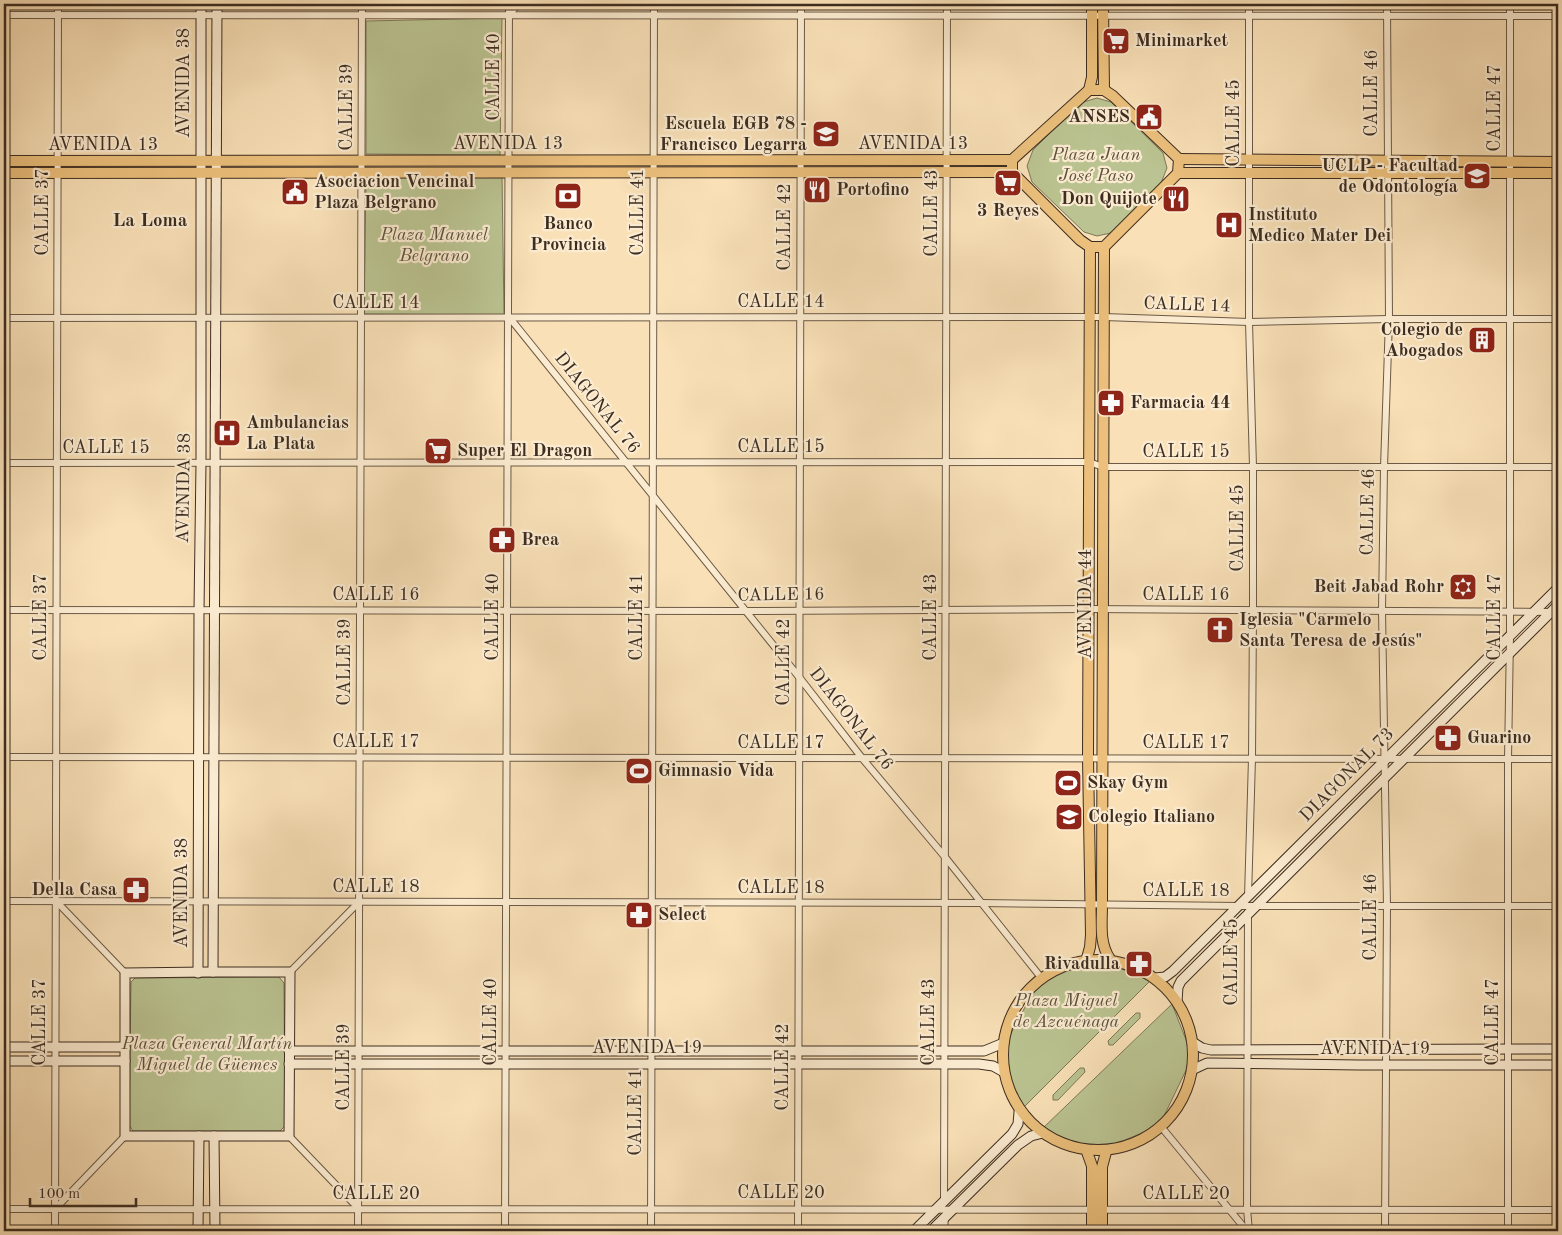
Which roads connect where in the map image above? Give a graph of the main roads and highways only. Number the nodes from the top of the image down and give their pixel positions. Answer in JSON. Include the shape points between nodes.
{"nodes":[{"id":1,"x":201,"y":4,"type":"edge"},
{"id":2,"x":217,"y":4,"type":"edge"},
{"id":3,"x":1092,"y":4,"type":"edge"},
{"id":4,"x":1103,"y":4,"type":"edge"},
{"id":5,"x":1089,"y":90,"type":"junction"},
{"id":6,"x":1104,"y":90,"type":"junction"},
{"id":7,"x":1179,"y":159,"type":"junction"},
{"id":8,"x":1012,"y":160,"type":"junction"},
{"id":9,"x":4,"y":161,"type":"edge"},
{"id":10,"x":200,"y":161,"type":"junction"},
{"id":11,"x":216,"y":161,"type":"junction"},
{"id":12,"x":1558,"y":162,"type":"edge"},
{"id":13,"x":1012,"y":172,"type":"junction"},
{"id":14,"x":1178,"y":172,"type":"junction"},
{"id":15,"x":4,"y":173,"type":"edge"},
{"id":16,"x":200,"y":173,"type":"junction"},
{"id":17,"x":216,"y":173,"type":"junction"},
{"id":18,"x":1558,"y":173,"type":"edge"},
{"id":19,"x":1090,"y":247,"type":"junction"},
{"id":20,"x":1104,"y":247,"type":"junction"},
{"id":21,"x":1558,"y":588,"type":"edge"},
{"id":22,"x":1556,"y":610,"type":"edge"},
{"id":23,"x":1248,"y":906,"type":"junction"},
{"id":24,"x":1087,"y":958,"type":"junction"},
{"id":25,"x":1110,"y":959,"type":"junction"},
{"id":26,"x":214,"y":972,"type":"junction"},
{"id":27,"x":198,"y":973,"type":"junction"},
{"id":28,"x":1155,"y":978,"type":"junction"},
{"id":29,"x":1177,"y":1002,"type":"junction"},
{"id":30,"x":1194,"y":1043,"type":"junction"},
{"id":31,"x":1001,"y":1044,"type":"junction"},
{"id":32,"x":4,"y":1047,"type":"edge"},
{"id":33,"x":125,"y":1047,"type":"junction"},
{"id":34,"x":1558,"y":1050,"type":"edge"},
{"id":35,"x":289,"y":1051,"type":"junction"},
{"id":36,"x":4,"y":1061,"type":"edge"},
{"id":37,"x":125,"y":1061,"type":"junction"},
{"id":38,"x":289,"y":1064,"type":"junction"},
{"id":39,"x":1558,"y":1065,"type":"edge"},
{"id":40,"x":1194,"y":1070,"type":"junction"},
{"id":41,"x":1002,"y":1071,"type":"junction"},
{"id":42,"x":1019,"y":1112,"type":"junction"},
{"id":43,"x":1042,"y":1133,"type":"junction"},
{"id":44,"x":199,"y":1136,"type":"junction"},
{"id":45,"x":214,"y":1136,"type":"junction"},
{"id":46,"x":1087,"y":1152,"type":"junction"},
{"id":47,"x":1106,"y":1152,"type":"junction"},
{"id":48,"x":945,"y":1209,"type":"junction"},
{"id":49,"x":1097,"y":1209,"type":"junction"},
{"id":50,"x":198,"y":1231,"type":"edge"},
{"id":51,"x":215,"y":1231,"type":"edge"},
{"id":52,"x":914,"y":1231,"type":"edge"},
{"id":53,"x":931,"y":1231,"type":"edge"},
{"id":54,"x":1092,"y":1231,"type":"edge"},
{"id":55,"x":1102,"y":1231,"type":"edge"}],
"edges":[{"from":1,"to":10,"type":"main road","name":"AVENIDA 38"},
{"from":2,"to":11,"type":"main road","name":"AVENIDA 38"},
{"from":3,"to":5,"type":"main road","via":[[1092,77]]},
{"from":4,"to":6,"type":"main road"},
{"from":5,"to":6,"type":"main road"},
{"from":5,"to":8,"type":"main road"},
{"from":6,"to":7,"type":"main road"},
{"from":7,"to":12,"type":"main road"},
{"from":7,"to":14,"type":"main road"},
{"from":8,"to":11,"type":"main road","name":"AVENIDA 13"},
{"from":8,"to":13,"type":"main road"},
{"from":9,"to":10,"type":"main road","name":"AVENIDA 13"},
{"from":10,"to":11,"type":"main road","name":"AVENIDA 13"},
{"from":10,"to":16,"type":"main road","name":"AVENIDA 38"},
{"from":11,"to":17,"type":"main road","name":"AVENIDA 38"},
{"from":13,"to":17,"type":"main road","name":"AVENIDA 13"},
{"from":13,"to":19,"type":"main road"},
{"from":14,"to":18,"type":"main road"},
{"from":14,"to":20,"type":"main road"},
{"from":15,"to":16,"type":"main road","name":"AVENIDA 13"},
{"from":16,"to":17,"type":"main road","name":"AVENIDA 13"},
{"from":16,"to":27,"type":"main road","name":"AVENIDA 38"},
{"from":17,"to":26,"type":"main road","name":"AVENIDA 38"},
{"from":19,"to":20,"type":"main road"},
{"from":19,"to":24,"type":"main road","name":"AVENIDA 44","via":[[1090,947]]},
{"from":20,"to":25,"type":"main road","name":"AVENIDA 44","via":[[1102,938]]},
{"from":21,"to":23,"type":"main road","name":"DIAGONAL 73","via":[[1386,760]]},
{"from":22,"to":23,"type":"main road","name":"DIAGONAL 73","via":[[1386,778]]},
{"from":23,"to":28,"type":"main road","name":"DIAGONAL 73","via":[[1173,971],[1165,977]]},
{"from":23,"to":29,"type":"main road","name":"DIAGONAL 73","via":[[1181,981]]},
{"from":24,"to":25,"type":"main road"},
{"from":24,"to":31,"type":"main road","via":[[1039,975]]},
{"from":25,"to":28,"type":"main road"},
{"from":26,"to":27,"type":"main road"},
{"from":26,"to":35,"type":"main road","via":[[290,972]]},
{"from":27,"to":33,"type":"main road","via":[[125,973]]},
{"from":28,"to":29,"type":"main road"},
{"from":29,"to":30,"type":"main road"},
{"from":30,"to":34,"type":"main road","name":"AVENIDA 19","via":[[1211,1050]]},
{"from":30,"to":40,"type":"main road"},
{"from":31,"to":35,"type":"main road","name":"AVENIDA 19","via":[[984,1050]]},
{"from":31,"to":41,"type":"main road"},
{"from":32,"to":33,"type":"main road"},
{"from":33,"to":37,"type":"main road"},
{"from":35,"to":38,"type":"main road"},
{"from":36,"to":37,"type":"main road"},
{"from":37,"to":44,"type":"main road","via":[[125,1136]]},
{"from":38,"to":41,"type":"main road","name":"AVENIDA 19","via":[[986,1064]]},
{"from":38,"to":45,"type":"main road","via":[[289,1136]]},
{"from":39,"to":40,"type":"main road","name":"AVENIDA 19","via":[[1207,1063]]},
{"from":40,"to":47,"type":"main road","via":[[1163,1129]]},
{"from":41,"to":42,"type":"main road"},
{"from":42,"to":43,"type":"main road"},
{"from":42,"to":48,"type":"main road","via":[[1018,1124],[1012,1134]]},
{"from":43,"to":46,"type":"main road"},
{"from":43,"to":48,"type":"main road","via":[[1018,1144]]},
{"from":44,"to":45,"type":"main road"},
{"from":44,"to":50,"type":"main road"},
{"from":45,"to":51,"type":"main road"},
{"from":46,"to":47,"type":"main road"},
{"from":46,"to":49,"type":"main road","via":[[1092,1166]]},
{"from":47,"to":49,"type":"main road"},
{"from":48,"to":52,"type":"main road"},
{"from":48,"to":53,"type":"main road"},
{"from":49,"to":54,"type":"main road"},
{"from":49,"to":55,"type":"main road"}]}
